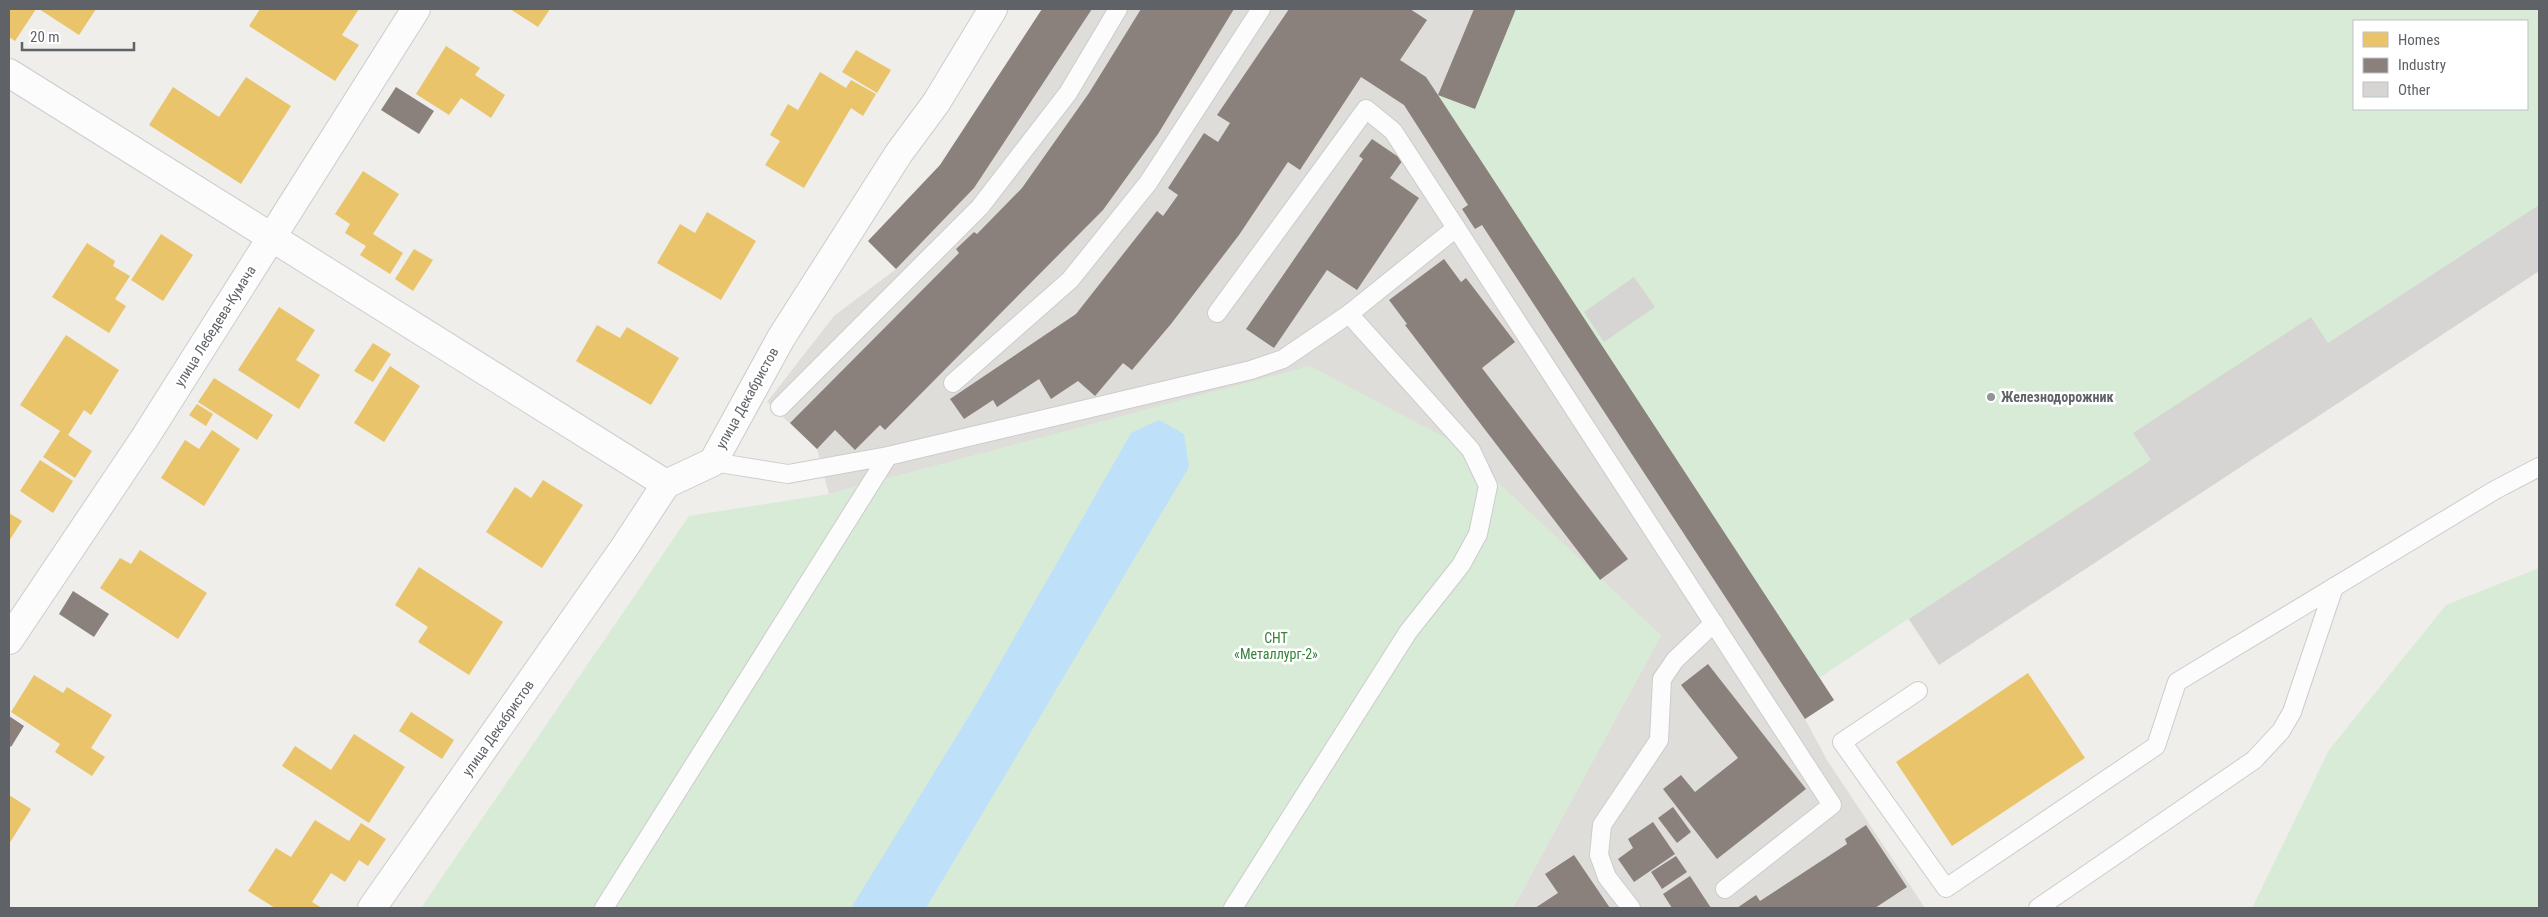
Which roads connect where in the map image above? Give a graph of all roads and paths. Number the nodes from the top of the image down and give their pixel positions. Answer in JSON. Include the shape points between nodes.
{"nodes":[{"id":1,"x":416,"y":9,"type":"edge"},
{"id":2,"x":993,"y":9,"type":"edge"},
{"id":3,"x":1118,"y":9,"type":"edge"},
{"id":4,"x":1261,"y":9,"type":"edge"},
{"id":5,"x":9,"y":73,"type":"edge"},
{"id":6,"x":1456,"y":228,"type":"junction"},
{"id":7,"x":270,"y":238,"type":"junction"},
{"id":8,"x":1217,"y":313,"type":"dead end"},
{"id":9,"x":1349,"y":314,"type":"junction"},
{"id":10,"x":953,"y":383,"type":"dead end"},
{"id":11,"x":780,"y":407,"type":"dead end"},
{"id":12,"x":888,"y":456,"type":"junction"},
{"id":13,"x":712,"y":462,"type":"junction"},
{"id":14,"x":2539,"y":466,"type":"edge"},
{"id":15,"x":666,"y":484,"type":"junction"},
{"id":16,"x":2334,"y":587,"type":"junction"},
{"id":17,"x":1714,"y":623,"type":"junction"},
{"id":18,"x":9,"y":640,"type":"edge"},
{"id":19,"x":1918,"y":691,"type":"dead end"},
{"id":20,"x":1725,"y":889,"type":"dead end"},
{"id":21,"x":372,"y":908,"type":"edge"},
{"id":22,"x":604,"y":908,"type":"edge"},
{"id":23,"x":1233,"y":908,"type":"edge"},
{"id":24,"x":1632,"y":908,"type":"edge"},
{"id":25,"x":2038,"y":908,"type":"edge"}],
"edges":[{"from":1,"to":7,"type":"street","name":"улица Лебедева-Кумача"},
{"from":2,"to":13,"type":"street","name":"улица Декабристов","via":[[936,103],[899,153],[781,338]]},
{"from":3,"to":11,"type":"lane","via":[[1068,93],[980,207]]},
{"from":4,"to":10,"type":"lane","via":[[1148,183],[1070,280]]},
{"from":5,"to":7,"type":"street"},
{"from":6,"to":8,"type":"lane","via":[[1393,131],[1366,110]]},
{"from":6,"to":9,"type":"lane"},
{"from":6,"to":17,"type":"lane"},
{"from":7,"to":15,"type":"street"},
{"from":7,"to":18,"type":"street","name":"улица Лебедева-Кумача","via":[[144,438]]},
{"from":9,"to":12,"type":"lane","via":[[1283,359],[1251,370]]},
{"from":9,"to":23,"type":"lane","via":[[1471,450],[1488,486],[1478,534],[1461,565],[1408,632]]},
{"from":12,"to":13,"type":"lane","via":[[788,474]]},
{"from":12,"to":22,"type":"lane"},
{"from":13,"to":15,"type":"street","name":"улица Декабристов"},
{"from":14,"to":16,"type":"lane"},
{"from":15,"to":21,"type":"street","name":"улица Декабристов"},
{"from":16,"to":19,"type":"lane","via":[[2177,682],[2156,746],[1946,888],[1842,742]]},
{"from":16,"to":25,"type":"lane","via":[[2292,712],[2281,730],[2254,760]]},
{"from":17,"to":20,"type":"lane","via":[[1832,805]]},
{"from":17,"to":24,"type":"lane","via":[[1675,660],[1662,679],[1659,740],[1602,825],[1599,855],[1606,877]]}]}
